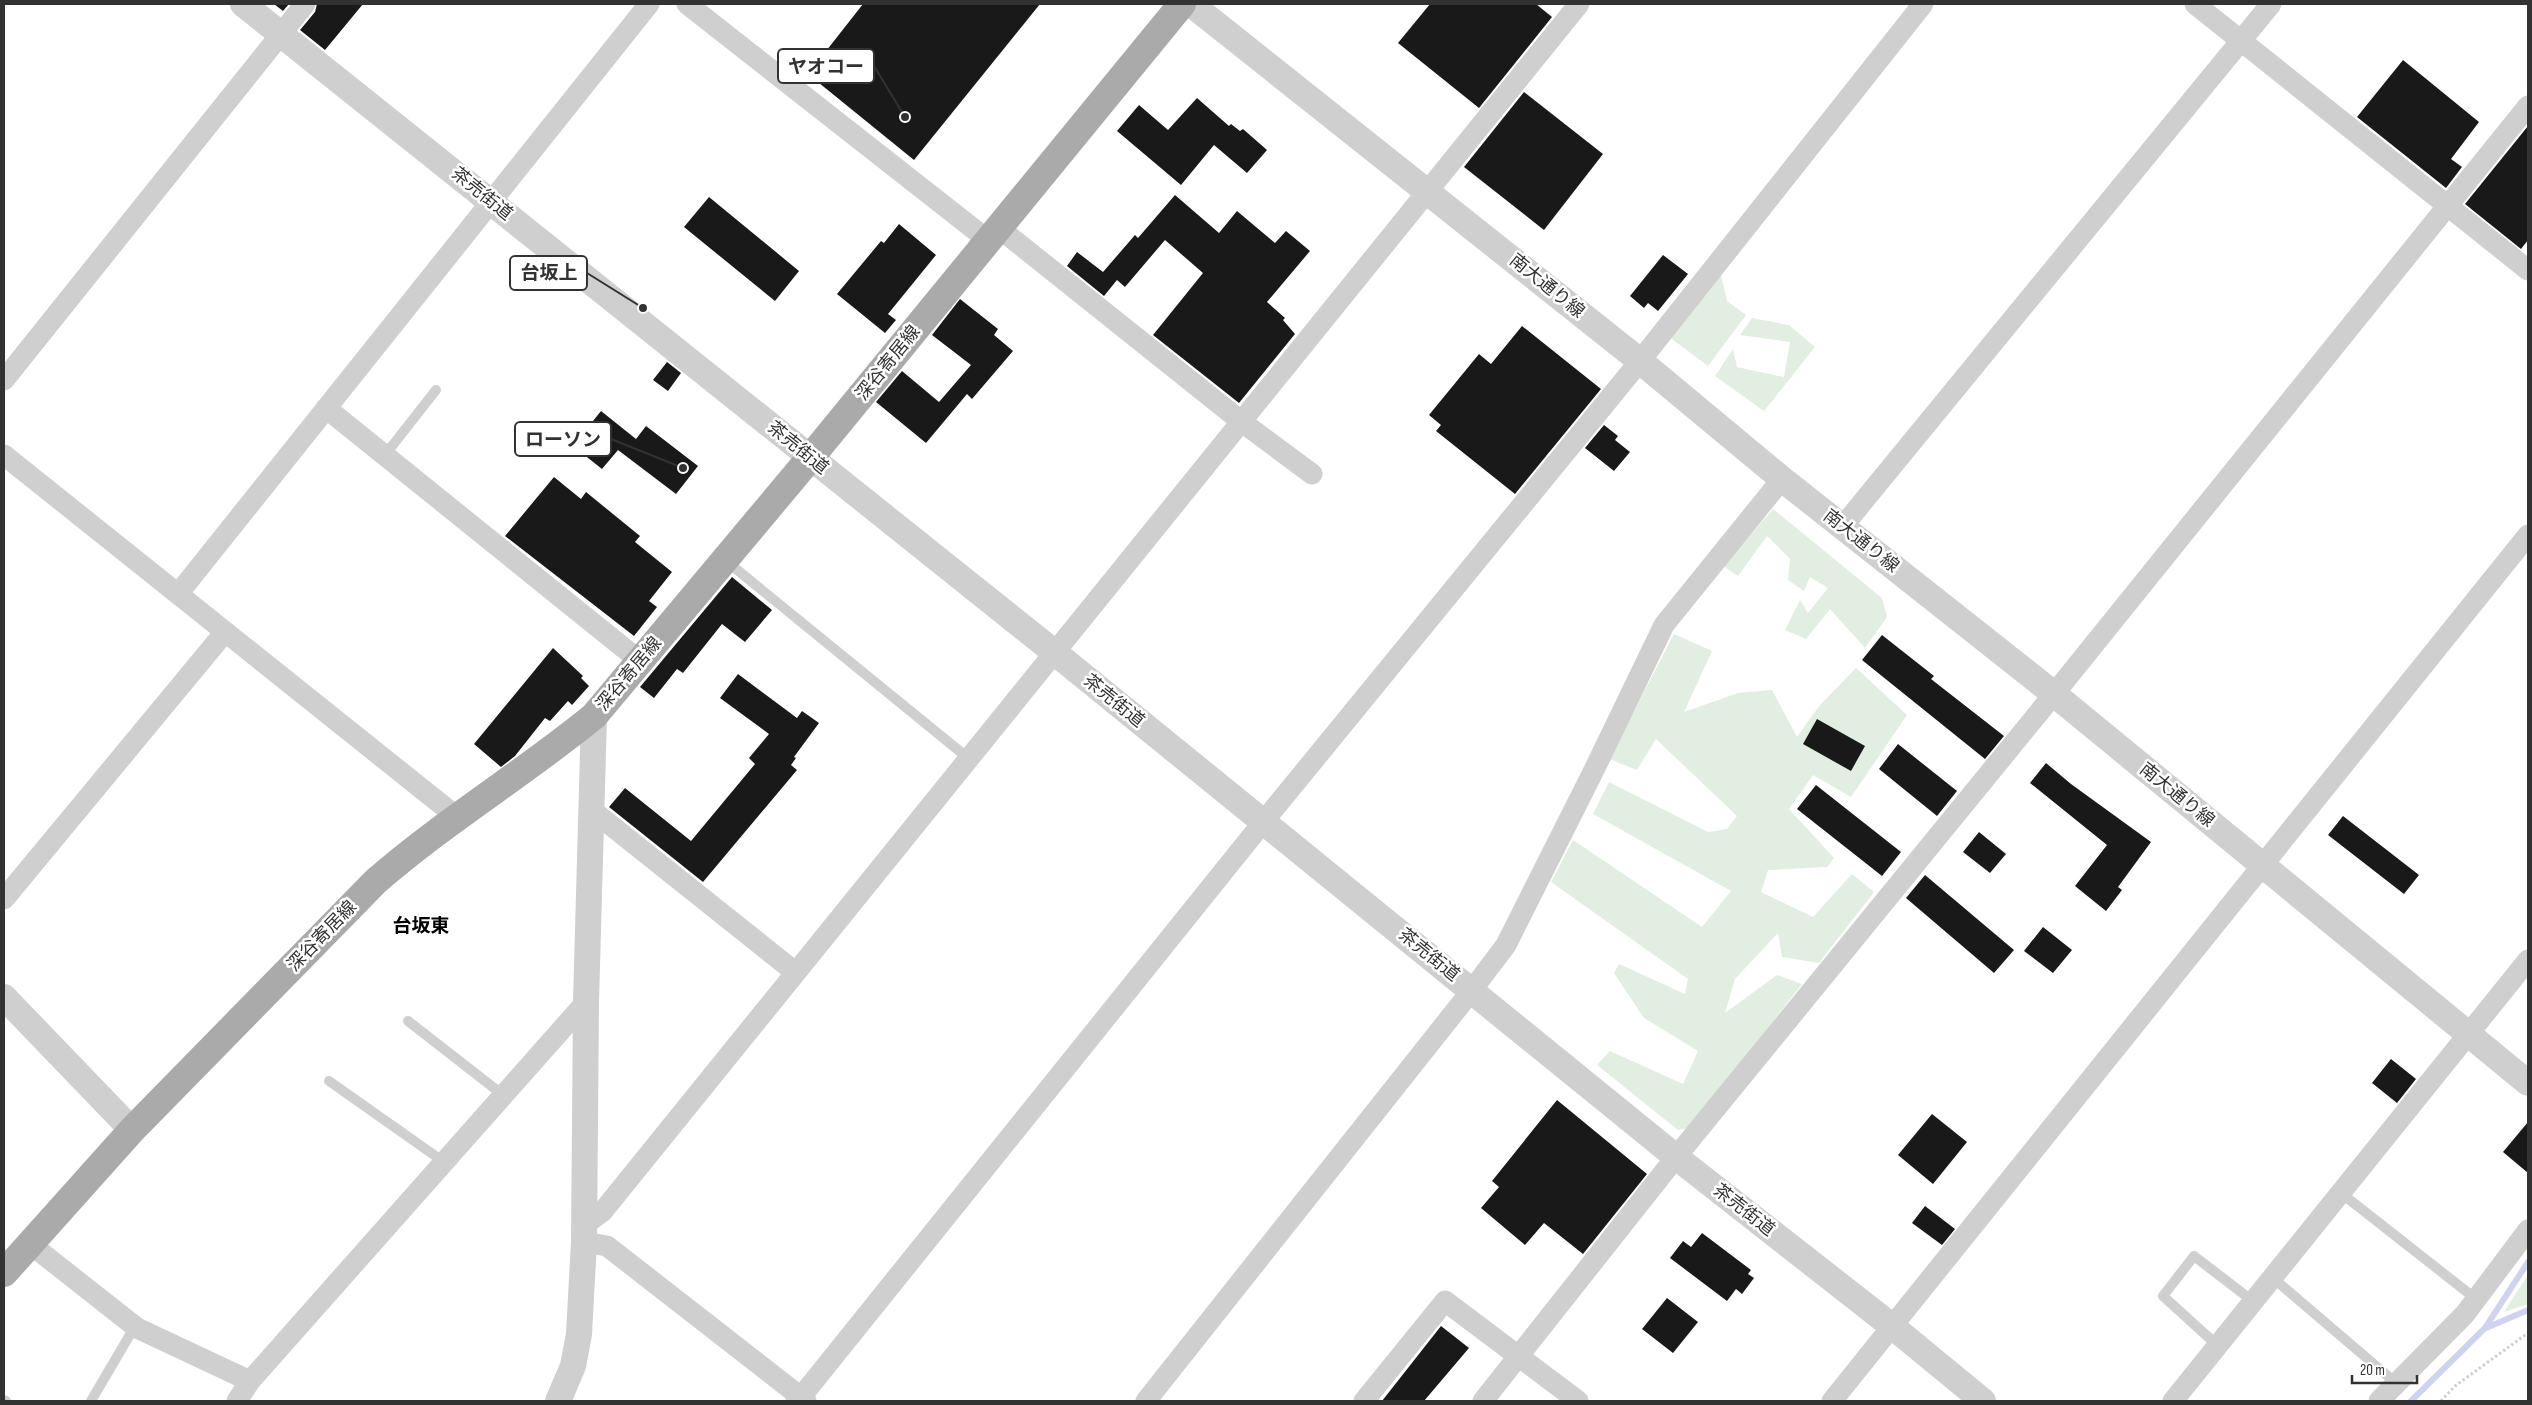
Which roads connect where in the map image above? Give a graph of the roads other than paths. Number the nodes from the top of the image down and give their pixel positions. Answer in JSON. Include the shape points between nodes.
{"nodes":[{"id":1,"x":243,"y":4,"type":"edge"},
{"id":2,"x":305,"y":4,"type":"edge"},
{"id":3,"x":649,"y":4,"type":"edge"},
{"id":4,"x":687,"y":4,"type":"edge"},
{"id":5,"x":1182,"y":4,"type":"edge"},
{"id":6,"x":1192,"y":4,"type":"edge"},
{"id":7,"x":1579,"y":4,"type":"edge"},
{"id":8,"x":1924,"y":4,"type":"edge"},
{"id":9,"x":2195,"y":4,"type":"edge"},
{"id":10,"x":2271,"y":4,"type":"edge"},
{"id":11,"x":281,"y":34,"type":"junction"},
{"id":12,"x":2241,"y":42,"type":"junction"},
{"id":13,"x":2528,"y":106,"type":"edge"},
{"id":14,"x":1428,"y":192,"type":"junction"},
{"id":15,"x":491,"y":202,"type":"junction"},
{"id":16,"x":2448,"y":205,"type":"junction"},
{"id":17,"x":994,"y":234,"type":"junction"},
{"id":18,"x":2528,"y":270,"type":"edge"},
{"id":19,"x":1640,"y":361,"type":"junction"},
{"id":20,"x":4,"y":380,"type":"edge"},
{"id":21,"x":436,"y":390,"type":"dead end"},
{"id":22,"x":326,"y":408,"type":"junction"},
{"id":23,"x":1242,"y":422,"type":"junction"},
{"id":24,"x":4,"y":455,"type":"edge"},
{"id":25,"x":385,"y":456,"type":"junction"},
{"id":26,"x":810,"y":458,"type":"junction"},
{"id":27,"x":1312,"y":474,"type":"dead end"},
{"id":28,"x":1782,"y":479,"type":"junction"},
{"id":29,"x":1843,"y":526,"type":"junction"},
{"id":30,"x":2528,"y":535,"type":"edge"},
{"id":31,"x":725,"y":560,"type":"junction"},
{"id":32,"x":178,"y":594,"type":"junction"},
{"id":33,"x":225,"y":632,"type":"junction"},
{"id":34,"x":1054,"y":652,"type":"junction"},
{"id":35,"x":640,"y":661,"type":"junction"},
{"id":36,"x":2054,"y":694,"type":"junction"},
{"id":37,"x":594,"y":716,"type":"junction"},
{"id":38,"x":968,"y":758,"type":"junction"},
{"id":39,"x":593,"y":811,"type":"junction"},
{"id":40,"x":457,"y":817,"type":"junction"},
{"id":41,"x":1264,"y":821,"type":"junction"},
{"id":42,"x":2261,"y":864,"type":"junction"},
{"id":43,"x":4,"y":899,"type":"edge"},
{"id":44,"x":2528,"y":962,"type":"edge"},
{"id":45,"x":795,"y":972,"type":"junction"},
{"id":46,"x":1472,"y":990,"type":"junction"},
{"id":47,"x":4,"y":997,"type":"edge"},
{"id":48,"x":586,"y":1002,"type":"junction"},
{"id":49,"x":408,"y":1020,"type":"dead end"},
{"id":50,"x":2469,"y":1034,"type":"junction"},
{"id":51,"x":328,"y":1080,"type":"dead end"},
{"id":52,"x":2528,"y":1083,"type":"edge"},
{"id":53,"x":503,"y":1096,"type":"junction"},
{"id":54,"x":132,"y":1130,"type":"junction"},
{"id":55,"x":1676,"y":1157,"type":"junction"},
{"id":56,"x":444,"y":1162,"type":"junction"},
{"id":57,"x":2341,"y":1193,"type":"junction"},
{"id":58,"x":2528,"y":1230,"type":"edge"},
{"id":59,"x":584,"y":1234,"type":"junction"},
{"id":60,"x":29,"y":1243,"type":"junction"},
{"id":61,"x":4,"y":1273,"type":"edge"},
{"id":62,"x":2273,"y":1278,"type":"junction"},
{"id":63,"x":2476,"y":1299,"type":"junction"},
{"id":64,"x":2254,"y":1302,"type":"junction"},
{"id":65,"x":135,"y":1326,"type":"junction"},
{"id":66,"x":1892,"y":1327,"type":"junction"},
{"id":67,"x":2218,"y":1346,"type":"junction"},
{"id":68,"x":1520,"y":1356,"type":"junction"},
{"id":69,"x":250,"y":1381,"type":"junction"},
{"id":70,"x":2396,"y":1383,"type":"junction"},
{"id":71,"x":801,"y":1400,"type":"edge"},
{"id":72,"x":91,"y":1401,"type":"edge"},
{"id":73,"x":237,"y":1401,"type":"edge"},
{"id":74,"x":558,"y":1401,"type":"edge"},
{"id":75,"x":1146,"y":1401,"type":"edge"},
{"id":76,"x":1364,"y":1401,"type":"edge"},
{"id":77,"x":1483,"y":1401,"type":"edge"},
{"id":78,"x":1578,"y":1401,"type":"edge"},
{"id":79,"x":1832,"y":1401,"type":"edge"},
{"id":80,"x":1983,"y":1401,"type":"edge"},
{"id":81,"x":2173,"y":1401,"type":"edge"},
{"id":82,"x":2379,"y":1401,"type":"edge"}],
"edges":[{"from":1,"to":11,"type":"street","name":"茶売街道"},
{"from":2,"to":11,"type":"street"},
{"from":3,"to":15,"type":"street"},
{"from":4,"to":17,"type":"street"},
{"from":5,"to":17,"type":"main road","name":"深谷寄居線"},
{"from":6,"to":14,"type":"street","name":"南大通り線"},
{"from":7,"to":14,"type":"street"},
{"from":8,"to":19,"type":"street"},
{"from":9,"to":12,"type":"street"},
{"from":10,"to":12,"type":"street"},
{"from":11,"to":15,"type":"street","name":"茶売街道"},
{"from":11,"to":20,"type":"street"},
{"from":12,"to":16,"type":"street"},
{"from":12,"to":29,"type":"street"},
{"from":13,"to":16,"type":"street"},
{"from":14,"to":19,"type":"street","name":"南大通り線"},
{"from":14,"to":23,"type":"street"},
{"from":15,"to":22,"type":"street"},
{"from":15,"to":26,"type":"street","name":"茶売街道"},
{"from":16,"to":18,"type":"street"},
{"from":16,"to":36,"type":"street"},
{"from":17,"to":23,"type":"street"},
{"from":17,"to":26,"type":"main road","name":"深谷寄居線"},
{"from":19,"to":28,"type":"street","name":"南大通り線"},
{"from":19,"to":41,"type":"street"},
{"from":21,"to":25,"type":"lane"},
{"from":22,"to":25,"type":"street"},
{"from":22,"to":32,"type":"street"},
{"from":23,"to":27,"type":"street"},
{"from":23,"to":34,"type":"street"},
{"from":24,"to":32,"type":"street"},
{"from":25,"to":35,"type":"street"},
{"from":26,"to":31,"type":"main road","name":"深谷寄居線"},
{"from":26,"to":34,"type":"street","name":"茶売街道"},
{"from":28,"to":29,"type":"street","name":"南大通り線"},
{"from":28,"to":46,"type":"street","via":[[1664,625],[1506,945]]},
{"from":29,"to":36,"type":"street","name":"南大通り線"},
{"from":30,"to":42,"type":"street"},
{"from":31,"to":35,"type":"main road","name":"深谷寄居線"},
{"from":31,"to":38,"type":"lane"},
{"from":32,"to":33,"type":"street"},
{"from":33,"to":40,"type":"street"},
{"from":33,"to":43,"type":"street"},
{"from":34,"to":38,"type":"street"},
{"from":34,"to":41,"type":"street","name":"茶売街道"},
{"from":35,"to":37,"type":"main road","name":"深谷寄居線"},
{"from":36,"to":42,"type":"street","name":"南大通り線"},
{"from":36,"to":55,"type":"street"},
{"from":37,"to":39,"type":"street"},
{"from":37,"to":40,"type":"main road","name":"深谷寄居線","via":[[553,750]]},
{"from":38,"to":45,"type":"street"},
{"from":39,"to":45,"type":"street"},
{"from":39,"to":48,"type":"street"},
{"from":40,"to":54,"type":"main road","name":"深谷寄居線","via":[[376,881]]},
{"from":41,"to":46,"type":"street","name":"茶売街道"},
{"from":41,"to":71,"type":"street"},
{"from":42,"to":50,"type":"street","name":"南大通り線"},
{"from":42,"to":66,"type":"street"},
{"from":44,"to":50,"type":"street"},
{"from":45,"to":59,"type":"street"},
{"from":46,"to":55,"type":"street","name":"茶売街道"},
{"from":46,"to":75,"type":"street"},
{"from":47,"to":54,"type":"street"},
{"from":48,"to":53,"type":"street"},
{"from":48,"to":59,"type":"street"},
{"from":49,"to":53,"type":"lane"},
{"from":50,"to":52,"type":"street","name":"南大通り線"},
{"from":50,"to":57,"type":"street"},
{"from":51,"to":56,"type":"lane"},
{"from":53,"to":56,"type":"street"},
{"from":54,"to":60,"type":"main road","name":"深谷寄居線"},
{"from":55,"to":66,"type":"street","name":"茶売街道"},
{"from":55,"to":68,"type":"street"},
{"from":56,"to":69,"type":"street"},
{"from":57,"to":62,"type":"street"},
{"from":57,"to":63,"type":"lane"},
{"from":58,"to":63,"type":"street"},
{"from":59,"to":71,"type":"street","via":[[607,1246]]},
{"from":59,"to":74,"type":"street","via":[[579,1334],[573,1366]]},
{"from":60,"to":61,"type":"main road","name":"深谷寄居線"},
{"from":60,"to":65,"type":"street"},
{"from":62,"to":64,"type":"street"},
{"from":62,"to":70,"type":"lane"},
{"from":63,"to":70,"type":"street"},
{"from":64,"to":67,"type":"street"},
{"from":64,"to":67,"type":"lane","via":[[2194,1256],[2189,1262],[2163,1296]]},
{"from":65,"to":69,"type":"street"},
{"from":65,"to":72,"type":"lane"},
{"from":66,"to":79,"type":"street"},
{"from":66,"to":80,"type":"street","name":"茶売街道"},
{"from":67,"to":81,"type":"street"},
{"from":68,"to":76,"type":"street","via":[[1445,1301]]},
{"from":68,"to":77,"type":"street"},
{"from":68,"to":78,"type":"street"},
{"from":69,"to":73,"type":"street"},
{"from":70,"to":82,"type":"street"}]}
